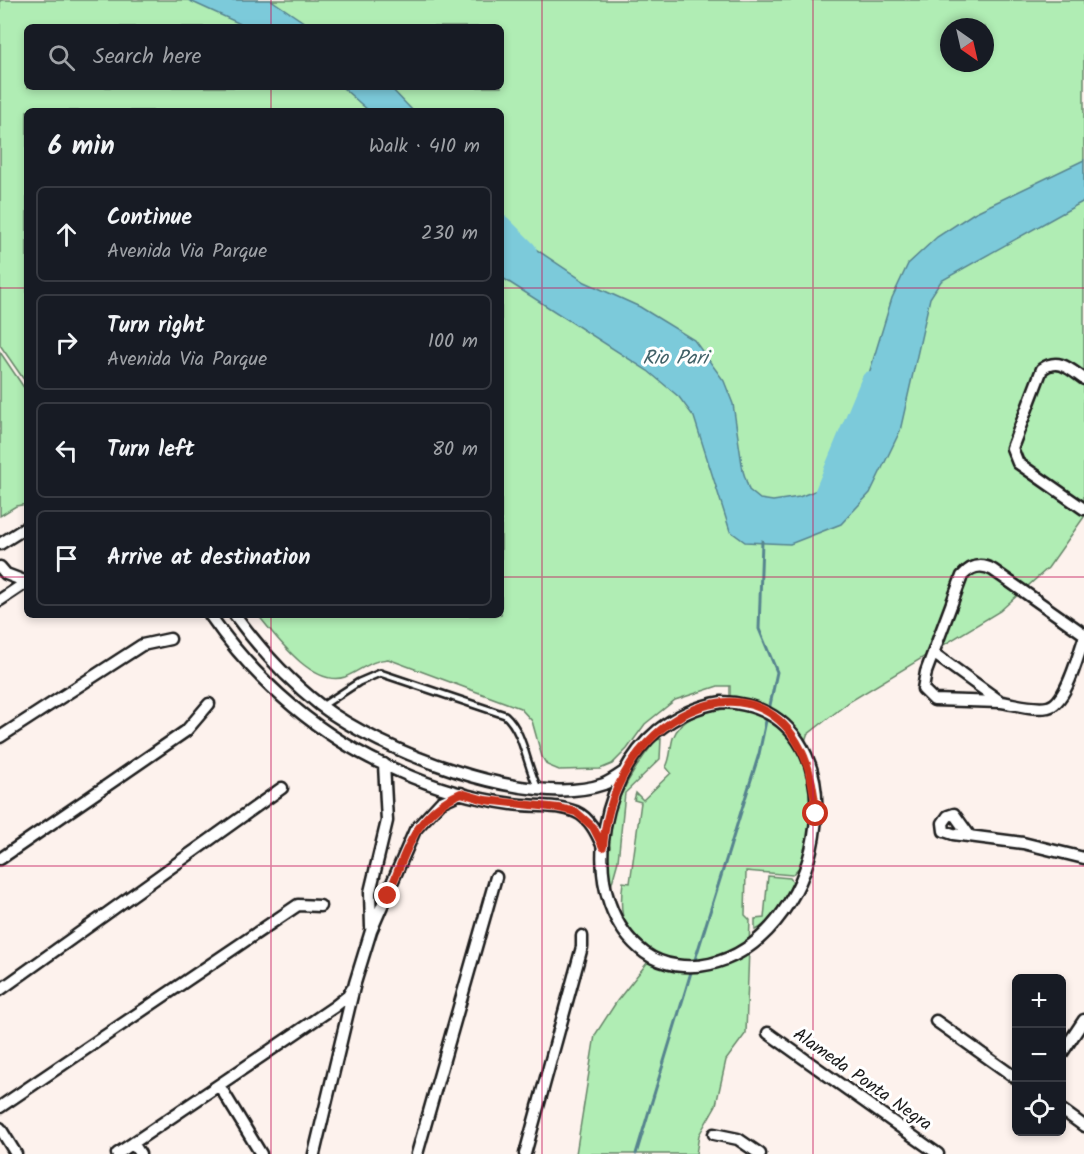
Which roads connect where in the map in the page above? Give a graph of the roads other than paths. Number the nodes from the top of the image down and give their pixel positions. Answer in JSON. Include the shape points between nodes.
{"nodes":[{"id":1,"x":1084,"y":379,"type":"edge"},
{"id":2,"x":1084,"y":509,"type":"edge"},
{"id":3,"x":24,"y":529,"type":"edge"},
{"id":4,"x":0,"y":544,"type":"edge"},
{"id":5,"x":0,"y":567,"type":"edge"},
{"id":6,"x":24,"y":581,"type":"edge"},
{"id":7,"x":24,"y":584,"type":"edge"},
{"id":8,"x":0,"y":600,"type":"edge"},
{"id":9,"x":212,"y":618,"type":"edge"},
{"id":10,"x":238,"y":618,"type":"edge"},
{"id":11,"x":1084,"y":634,"type":"edge"},
{"id":12,"x":170,"y":639,"type":"dead end"},
{"id":13,"x":1084,"y":639,"type":"edge"},
{"id":14,"x":933,"y":653,"type":"junction"},
{"id":15,"x":1001,"y":702,"type":"junction"},
{"id":16,"x":208,"y":704,"type":"dead end"},
{"id":17,"x":322,"y":706,"type":"junction"},
{"id":18,"x":0,"y":737,"type":"edge"},
{"id":19,"x":384,"y":764,"type":"junction"},
{"id":20,"x":627,"y":770,"type":"junction"},
{"id":21,"x":282,"y":788,"type":"dead end"},
{"id":22,"x":538,"y":788,"type":"junction"},
{"id":23,"x":461,"y":793,"type":"junction"},
{"id":24,"x":969,"y":834,"type":"dead end"},
{"id":25,"x":603,"y":847,"type":"junction"},
{"id":26,"x":1084,"y":858,"type":"edge"},
{"id":27,"x":0,"y":859,"type":"edge"},
{"id":28,"x":496,"y":877,"type":"dead end"},
{"id":29,"x":320,"y":906,"type":"dead end"},
{"id":30,"x":371,"y":930,"type":"junction"},
{"id":31,"x":582,"y":936,"type":"dead end"},
{"id":32,"x":355,"y":982,"type":"junction"},
{"id":33,"x":0,"y":990,"type":"edge"},
{"id":34,"x":1084,"y":1020,"type":"edge"},
{"id":35,"x":936,"y":1021,"type":"dead end"},
{"id":36,"x":768,"y":1033,"type":"dead end"},
{"id":37,"x":1066,"y":1047,"type":"edge"},
{"id":38,"x":1012,"y":1074,"type":"edge"},
{"id":39,"x":219,"y":1085,"type":"junction"},
{"id":40,"x":0,"y":1107,"type":"edge"},
{"id":41,"x":1066,"y":1113,"type":"edge"},
{"id":42,"x":1084,"y":1126,"type":"edge"},
{"id":43,"x":0,"y":1128,"type":"edge"},
{"id":44,"x":714,"y":1134,"type":"dead end"},
{"id":45,"x":133,"y":1143,"type":"junction"},
{"id":46,"x":16,"y":1154,"type":"edge"},
{"id":47,"x":117,"y":1154,"type":"edge"},
{"id":48,"x":140,"y":1154,"type":"edge"},
{"id":49,"x":261,"y":1154,"type":"edge"},
{"id":50,"x":314,"y":1154,"type":"edge"},
{"id":51,"x":417,"y":1154,"type":"edge"},
{"id":52,"x":525,"y":1154,"type":"edge"},
{"id":53,"x":760,"y":1154,"type":"edge"},
{"id":54,"x":938,"y":1154,"type":"edge"}],
"edges":[{"from":1,"to":2,"type":"street","via":[[1065,366],[1046,366],[1038,373],[1012,442],[1012,453],[1018,463]]},
{"from":3,"to":4,"type":"street"},
{"from":5,"to":6,"type":"street","via":[[6,574]]},
{"from":7,"to":8,"type":"street"},
{"from":9,"to":19,"type":"street","via":[[265,682],[329,734]]},
{"from":10,"to":17,"type":"street","via":[[293,682]]},
{"from":11,"to":14,"type":"street","via":[[993,570],[980,566],[962,576]]},
{"from":12,"to":18,"type":"street","via":[[142,645]]},
{"from":13,"to":15,"type":"street","via":[[1062,697],[1050,707]]},
{"from":14,"to":15,"type":"street"},
{"from":14,"to":15,"type":"street","via":[[922,683],[925,693],[934,700]]},
{"from":16,"to":27,"type":"street","via":[[186,730]]},
{"from":17,"to":22,"type":"street","via":[[371,735],[439,765],[477,778]]},
{"from":17,"to":22,"type":"lane","via":[[381,673],[505,715],[517,730]]},
{"from":19,"to":23,"type":"street"},
{"from":19,"to":30,"type":"street","via":[[387,821],[370,892]]},
{"from":20,"to":22,"type":"street","via":[[593,787]]},
{"from":20,"to":25,"type":"street","via":[[606,823]]},
{"from":20,"to":25,"type":"street","via":[[655,733],[704,705],[747,704],[764,711],[790,730],[810,766],[816,814],[810,854],[792,901],[776,922],[736,954],[686,966],[661,962],[646,953],[619,924],[605,888]]},
{"from":21,"to":33,"type":"street"},
{"from":23,"to":25,"type":"street","via":[[576,812],[593,827]]},
{"from":23,"to":30,"type":"street","via":[[441,802],[415,830]]},
{"from":24,"to":26,"type":"street"},
{"from":28,"to":51,"type":"street"},
{"from":29,"to":40,"type":"street","via":[[298,905]]},
{"from":30,"to":32,"type":"street"},
{"from":31,"to":52,"type":"street"},
{"from":32,"to":39,"type":"street","via":[[348,996],[334,1007]]},
{"from":32,"to":50,"type":"street"},
{"from":34,"to":37,"type":"street"},
{"from":35,"to":38,"type":"street"},
{"from":36,"to":54,"type":"street","name":"Alameda Ponta Negra"},
{"from":39,"to":45,"type":"street"},
{"from":39,"to":49,"type":"street"},
{"from":41,"to":42,"type":"street"},
{"from":43,"to":46,"type":"street"},
{"from":44,"to":53,"type":"street","via":[[738,1139]]},
{"from":45,"to":47,"type":"street"},
{"from":45,"to":48,"type":"street"}]}
